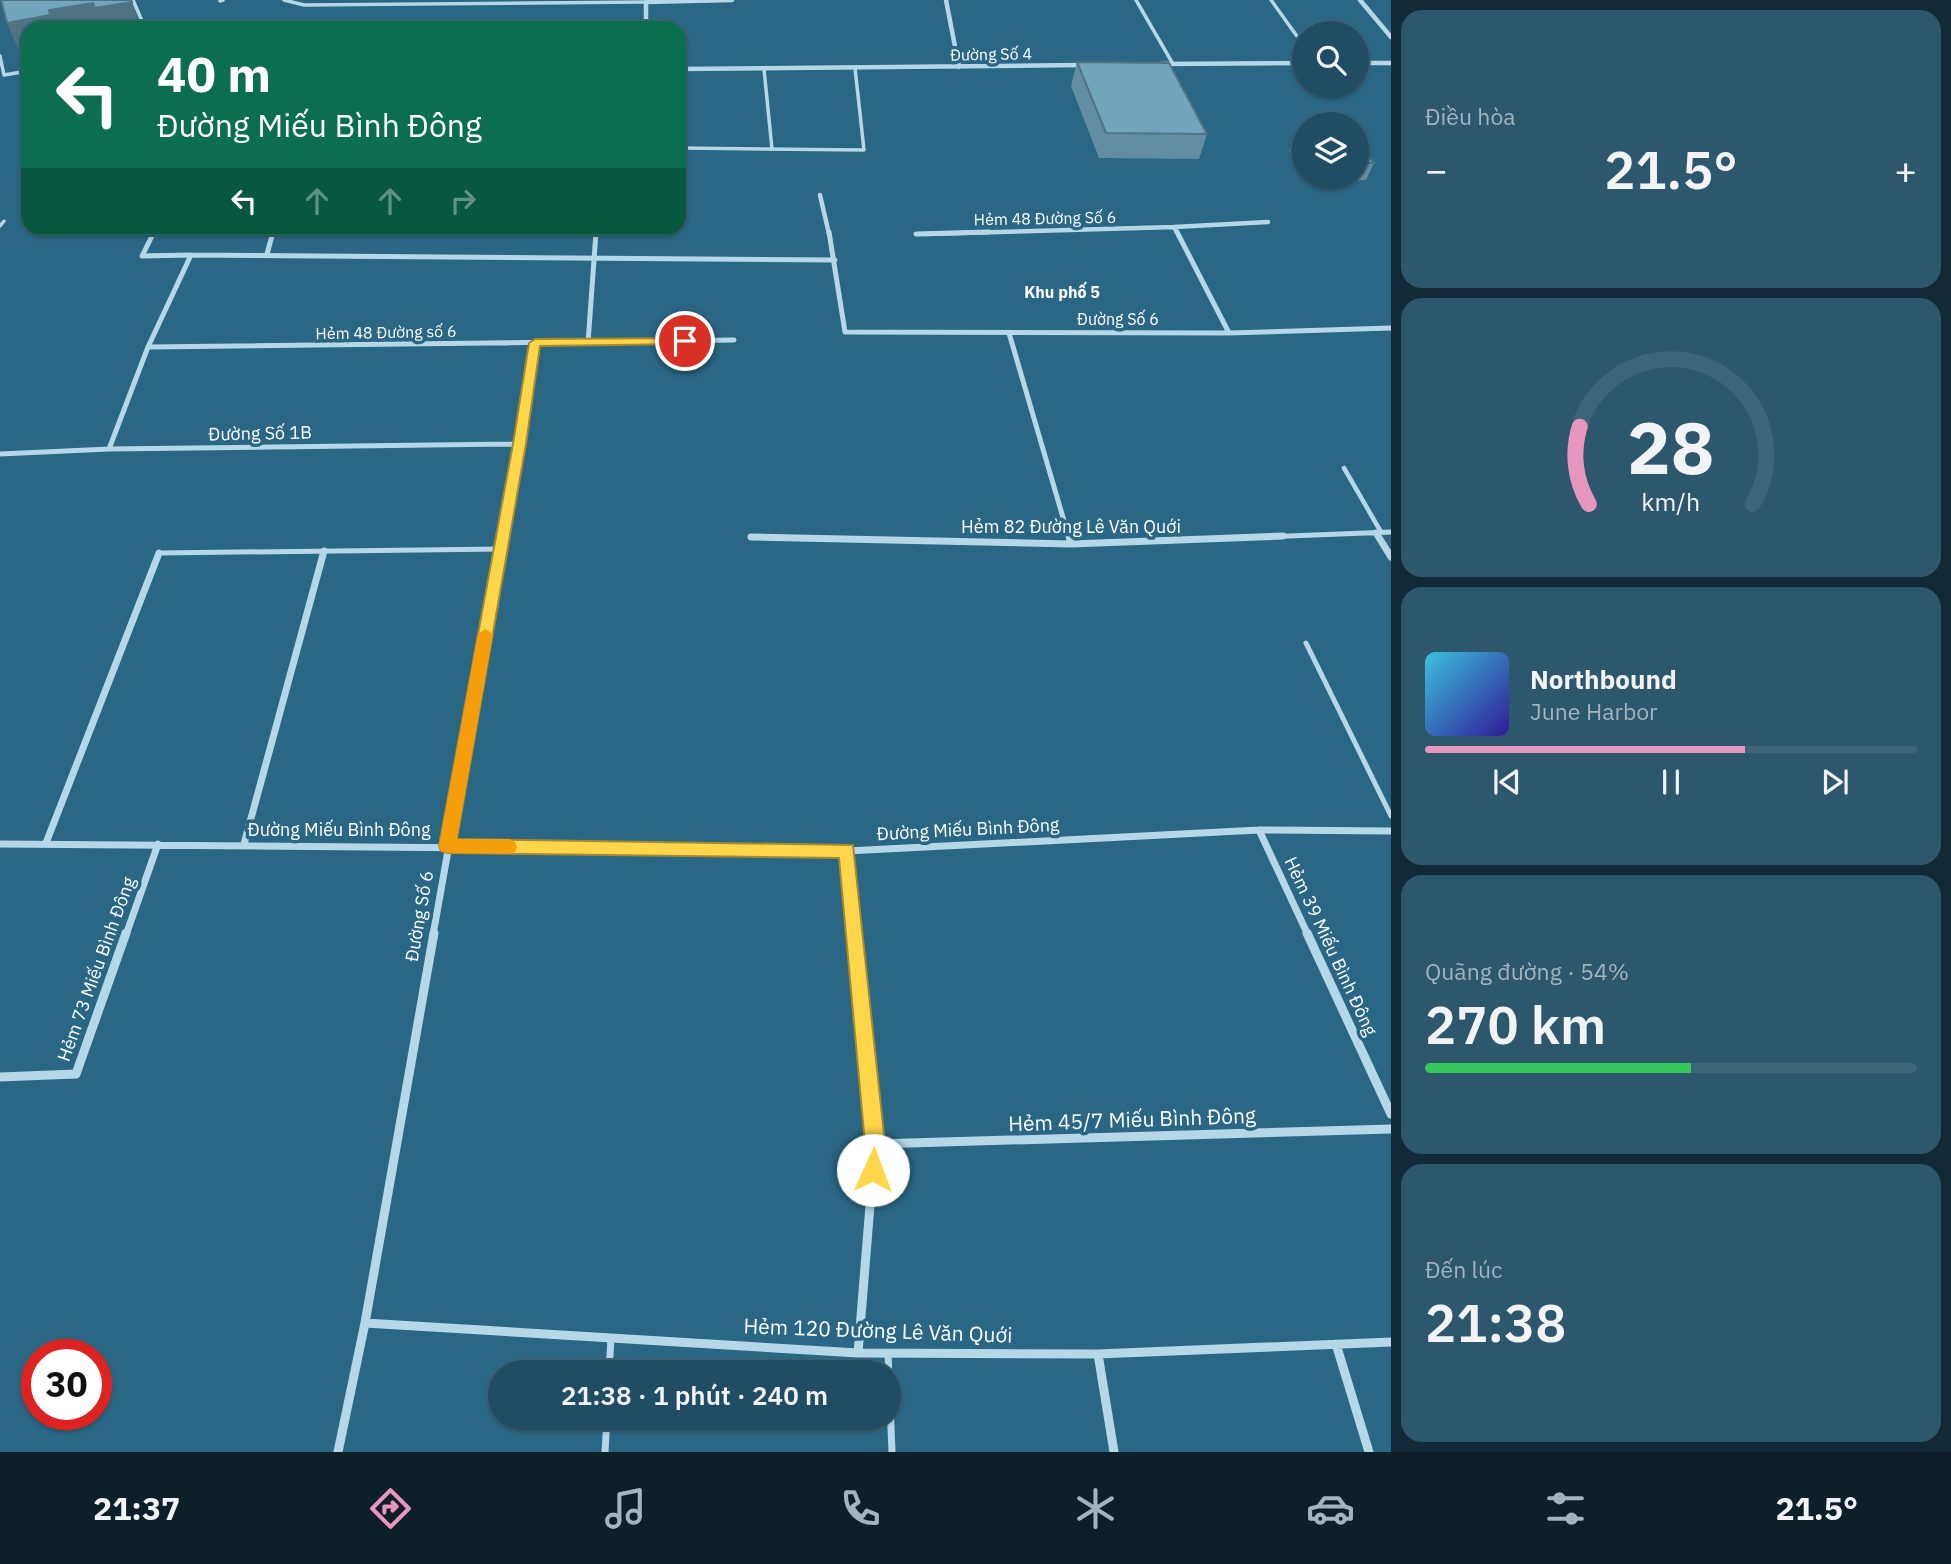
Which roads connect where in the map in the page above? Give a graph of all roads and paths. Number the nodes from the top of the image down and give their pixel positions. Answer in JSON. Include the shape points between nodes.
{"nodes":[{"id":1,"x":133,"y":0,"type":"edge"},
{"id":2,"x":284,"y":0,"type":"edge"},
{"id":3,"x":732,"y":0,"type":"edge"},
{"id":4,"x":946,"y":0,"type":"edge"},
{"id":5,"x":1136,"y":0,"type":"edge"},
{"id":6,"x":1271,"y":0,"type":"edge"},
{"id":7,"x":1360,"y":0,"type":"edge"},
{"id":8,"x":646,"y":2,"type":"junction"},
{"id":9,"x":142,"y":21,"type":"edge"},
{"id":10,"x":646,"y":21,"type":"edge"},
{"id":11,"x":1292,"y":29,"type":"edge"},
{"id":12,"x":1391,"y":37,"type":"edge"},
{"id":13,"x":0,"y":56,"type":"edge"},
{"id":14,"x":1292,"y":63,"type":"edge"},
{"id":15,"x":1369,"y":63,"type":"edge"},
{"id":16,"x":1391,"y":63,"type":"edge"},
{"id":17,"x":1159,"y":64,"type":"edge"},
{"id":18,"x":1173,"y":64,"type":"junction"},
{"id":19,"x":1091,"y":65,"type":"edge"},
{"id":20,"x":959,"y":66,"type":"junction"},
{"id":21,"x":855,"y":68,"type":"junction"},
{"id":22,"x":686,"y":69,"type":"edge"},
{"id":23,"x":764,"y":69,"type":"junction"},
{"id":24,"x":21,"y":72,"type":"edge"},
{"id":25,"x":686,"y":148,"type":"edge"},
{"id":26,"x":772,"y":149,"type":"junction"},
{"id":27,"x":820,"y":195,"type":"dead end"},
{"id":28,"x":4,"y":221,"type":"dead end"},
{"id":29,"x":1268,"y":222,"type":"dead end"},
{"id":30,"x":0,"y":226,"type":"edge"},
{"id":31,"x":1174,"y":227,"type":"junction"},
{"id":32,"x":916,"y":233,"type":"dead end"},
{"id":33,"x":152,"y":235,"type":"edge"},
{"id":34,"x":272,"y":235,"type":"edge"},
{"id":35,"x":595,"y":235,"type":"edge"},
{"id":36,"x":267,"y":254,"type":"junction"},
{"id":37,"x":191,"y":255,"type":"junction"},
{"id":38,"x":592,"y":257,"type":"junction"},
{"id":39,"x":835,"y":260,"type":"junction"},
{"id":40,"x":1391,"y":328,"type":"edge"},
{"id":41,"x":1009,"y":333,"type":"junction"},
{"id":42,"x":1229,"y":333,"type":"junction"},
{"id":43,"x":734,"y":341,"type":"dead end"},
{"id":44,"x":535,"y":343,"type":"junction"},
{"id":45,"x":587,"y":343,"type":"junction"},
{"id":46,"x":148,"y":347,"type":"junction"},
{"id":47,"x":520,"y":444,"type":"junction"},
{"id":48,"x":109,"y":449,"type":"junction"},
{"id":49,"x":0,"y":454,"type":"edge"},
{"id":50,"x":1344,"y":468,"type":"dead end"},
{"id":51,"x":1378,"y":532,"type":"junction"},
{"id":52,"x":1391,"y":532,"type":"edge"},
{"id":53,"x":751,"y":537,"type":"dead end"},
{"id":54,"x":1071,"y":544,"type":"junction"},
{"id":55,"x":500,"y":549,"type":"junction"},
{"id":56,"x":324,"y":551,"type":"junction"},
{"id":57,"x":159,"y":553,"type":"joint"},
{"id":58,"x":1391,"y":557,"type":"edge"},
{"id":59,"x":1306,"y":643,"type":"dead end"},
{"id":60,"x":1391,"y":816,"type":"edge"},
{"id":61,"x":1259,"y":830,"type":"junction"},
{"id":62,"x":1391,"y":831,"type":"edge"},
{"id":63,"x":46,"y":843,"type":"junction"},
{"id":64,"x":0,"y":844,"type":"edge"},
{"id":65,"x":158,"y":844,"type":"junction"},
{"id":66,"x":244,"y":844,"type":"junction"},
{"id":67,"x":447,"y":846,"type":"junction"},
{"id":68,"x":846,"y":851,"type":"junction"},
{"id":69,"x":0,"y":1077,"type":"edge"},
{"id":70,"x":1391,"y":1114,"type":"edge"},
{"id":71,"x":1391,"y":1129,"type":"edge"},
{"id":72,"x":875,"y":1144,"type":"junction"},
{"id":73,"x":365,"y":1322,"type":"junction"},
{"id":74,"x":611,"y":1338,"type":"junction"},
{"id":75,"x":1391,"y":1342,"type":"edge"},
{"id":76,"x":1336,"y":1344,"type":"junction"},
{"id":77,"x":858,"y":1353,"type":"junction"},
{"id":78,"x":888,"y":1353,"type":"junction"},
{"id":79,"x":1098,"y":1354,"type":"junction"},
{"id":80,"x":610,"y":1360,"type":"edge"},
{"id":81,"x":607,"y":1430,"type":"edge"},
{"id":82,"x":338,"y":1452,"type":"edge"},
{"id":83,"x":606,"y":1452,"type":"edge"},
{"id":84,"x":892,"y":1452,"type":"edge"},
{"id":85,"x":1114,"y":1452,"type":"edge"},
{"id":86,"x":1369,"y":1452,"type":"edge"}],
"edges":[{"from":1,"to":9,"type":"lane"},
{"from":2,"to":8,"type":"lane","via":[[304,5]]},
{"from":3,"to":8,"type":"street"},
{"from":4,"to":20,"type":"street"},
{"from":5,"to":18,"type":"lane"},
{"from":6,"to":11,"type":"lane"},
{"from":7,"to":12,"type":"street"},
{"from":8,"to":10,"type":"street"},
{"from":13,"to":24,"type":"lane","via":[[4,75]]},
{"from":14,"to":18,"type":"street"},
{"from":15,"to":16,"type":"street"},
{"from":17,"to":18,"type":"street"},
{"from":19,"to":20,"type":"street","name":"Đường Số 4"},
{"from":20,"to":21,"type":"street","name":"Đường Số 4"},
{"from":21,"to":23,"type":"street","name":"Đường Số 4"},
{"from":21,"to":26,"type":"lane","via":[[864,150]]},
{"from":22,"to":23,"type":"street","name":"Đường Số 4"},
{"from":23,"to":26,"type":"lane"},
{"from":25,"to":26,"type":"lane"},
{"from":27,"to":39,"type":"street"},
{"from":28,"to":30,"type":"lane"},
{"from":29,"to":31,"type":"street","name":"Hẻm 48 Đường Số 6"},
{"from":31,"to":32,"type":"street","name":"Hẻm 48 Đường Số 6"},
{"from":31,"to":42,"type":"street"},
{"from":33,"to":37,"type":"street","via":[[142,256]]},
{"from":34,"to":36,"type":"street"},
{"from":35,"to":38,"type":"street"},
{"from":36,"to":37,"type":"street"},
{"from":36,"to":38,"type":"street"},
{"from":37,"to":46,"type":"street"},
{"from":38,"to":39,"type":"street"},
{"from":38,"to":45,"type":"street"},
{"from":39,"to":41,"type":"street","name":"Đường Số 6","via":[[845,332]]},
{"from":40,"to":42,"type":"street","name":"Đường Số 6"},
{"from":41,"to":42,"type":"street","name":"Đường Số 6"},
{"from":41,"to":54,"type":"street"},
{"from":43,"to":45,"type":"street","name":"Hẻm 48 Đường số 6"},
{"from":44,"to":45,"type":"street","name":"Hẻm 48 Đường số 6"},
{"from":44,"to":46,"type":"street","name":"Hẻm 48 Đường số 6"},
{"from":44,"to":47,"type":"street","name":"Đường Số 6"},
{"from":46,"to":48,"type":"street"},
{"from":47,"to":48,"type":"street","name":"Đường Số 1B"},
{"from":47,"to":55,"type":"street","name":"Đường Số 6"},
{"from":48,"to":49,"type":"street","name":"Đường Số 1B"},
{"from":50,"to":51,"type":"lane"},
{"from":51,"to":52,"type":"street","name":"Hẻm 82 Đường Lê Văn Quới"},
{"from":51,"to":54,"type":"street","name":"Hẻm 82 Đường Lê Văn Quới"},
{"from":51,"to":58,"type":"street"},
{"from":53,"to":54,"type":"street","name":"Hẻm 82 Đường Lê Văn Quới"},
{"from":55,"to":56,"type":"lane"},
{"from":55,"to":67,"type":"street","name":"Đường Số 6"},
{"from":56,"to":57,"type":"lane"},
{"from":56,"to":66,"type":"street"},
{"from":57,"to":63,"type":"street"},
{"from":59,"to":60,"type":"lane"},
{"from":61,"to":62,"type":"street","name":"Đường Miếu Bình Đông"},
{"from":61,"to":68,"type":"street","name":"Đường Miếu Bình Đông"},
{"from":61,"to":70,"type":"street","name":"Hẻm 39 Miếu Bình Đông"},
{"from":63,"to":64,"type":"street","name":"Đường Miếu Bình Đông"},
{"from":63,"to":65,"type":"street","name":"Đường Miếu Bình Đông"},
{"from":65,"to":66,"type":"street","name":"Đường Miếu Bình Đông"},
{"from":65,"to":69,"type":"street","name":"Hẻm 73 Miếu Bình Đông","via":[[76,1074]]},
{"from":66,"to":67,"type":"street","name":"Đường Miếu Bình Đông"},
{"from":67,"to":68,"type":"street","name":"Đường Miếu Bình Đông"},
{"from":67,"to":73,"type":"street","name":"Đường Số 6"},
{"from":68,"to":72,"type":"street"},
{"from":71,"to":72,"type":"street","name":"Hẻm 45/7 Miếu Bình Đông"},
{"from":72,"to":77,"type":"street"},
{"from":73,"to":74,"type":"street","name":"Hẻm 120 Đường Lê Văn Quới"},
{"from":73,"to":82,"type":"street","name":"Đường Số 6"},
{"from":74,"to":77,"type":"street","name":"Hẻm 120 Đường Lê Văn Quới"},
{"from":74,"to":80,"type":"lane"},
{"from":75,"to":76,"type":"street","name":"Hẻm 120 Đường Lê Văn Quới"},
{"from":76,"to":79,"type":"street","name":"Hẻm 120 Đường Lê Văn Quới"},
{"from":76,"to":86,"type":"street"},
{"from":77,"to":78,"type":"street","name":"Hẻm 120 Đường Lê Văn Quới"},
{"from":78,"to":79,"type":"street","name":"Hẻm 120 Đường Lê Văn Quới"},
{"from":78,"to":84,"type":"lane"},
{"from":79,"to":85,"type":"street"},
{"from":81,"to":83,"type":"lane"}]}
